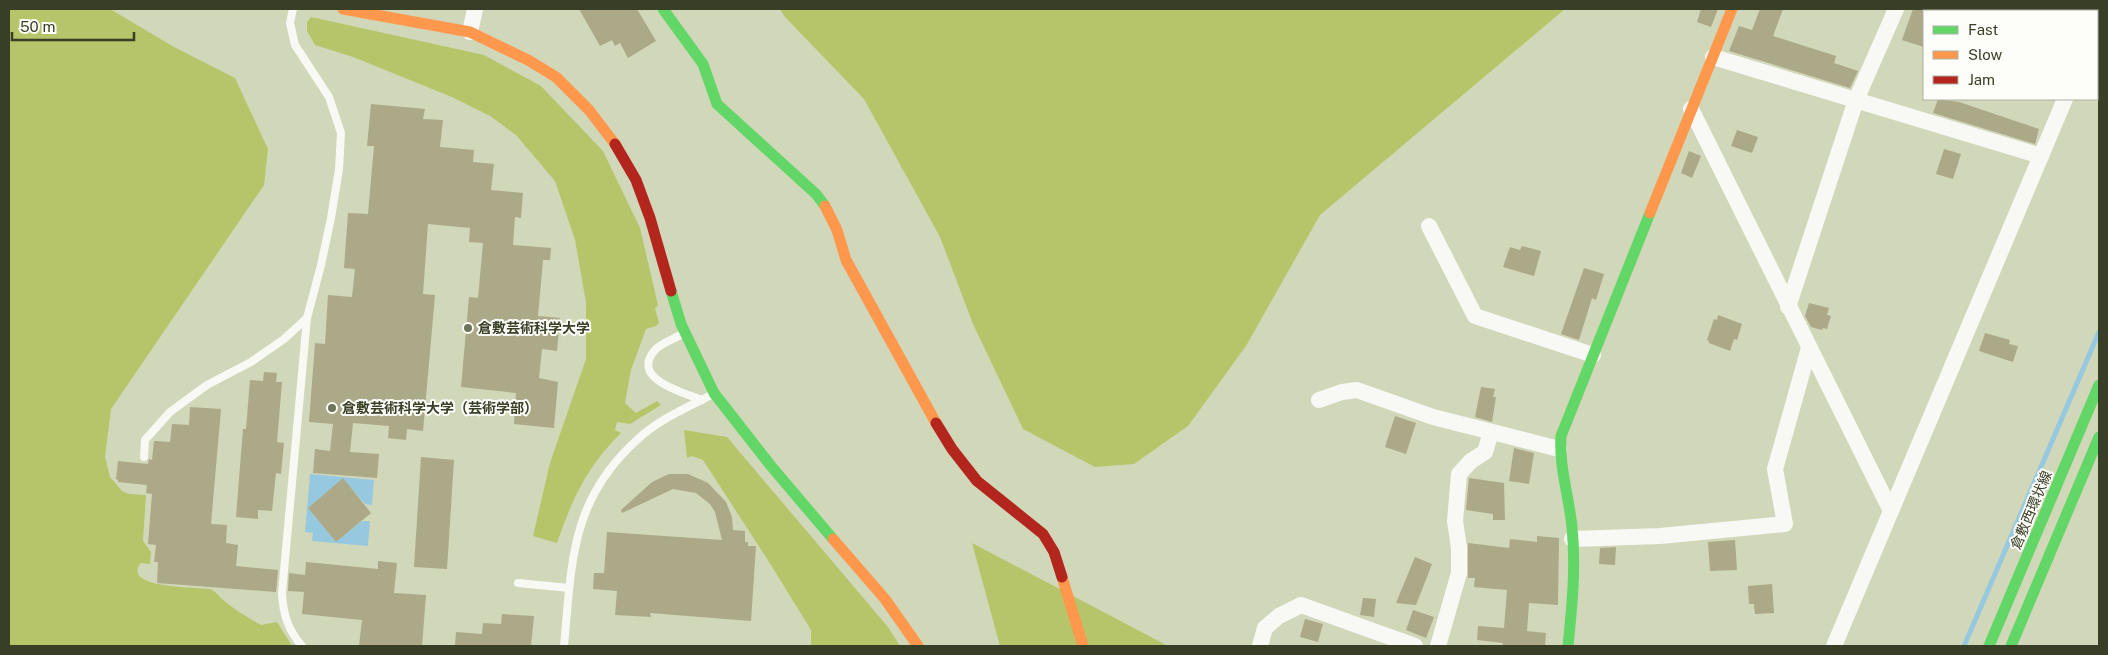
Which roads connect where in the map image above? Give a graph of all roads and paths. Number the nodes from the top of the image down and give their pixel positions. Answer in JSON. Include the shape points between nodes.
{"nodes":[{"id":1,"x":293,"y":9,"type":"edge"},
{"id":2,"x":343,"y":9,"type":"edge"},
{"id":3,"x":475,"y":9,"type":"edge"},
{"id":4,"x":663,"y":9,"type":"edge"},
{"id":5,"x":1732,"y":9,"type":"edge"},
{"id":6,"x":1896,"y":9,"type":"edge"},
{"id":7,"x":470,"y":32,"type":"junction"},
{"id":8,"x":1713,"y":57,"type":"junction"},
{"id":9,"x":1856,"y":100,"type":"junction"},
{"id":10,"x":2065,"y":100,"type":"edge"},
{"id":11,"x":1691,"y":110,"type":"junction"},
{"id":12,"x":2040,"y":156,"type":"junction"},
{"id":13,"x":1429,"y":226,"type":"dead end"},
{"id":14,"x":1788,"y":307,"type":"junction"},
{"id":15,"x":307,"y":318,"type":"junction"},
{"id":16,"x":684,"y":332,"type":"junction"},
{"id":17,"x":1809,"y":348,"type":"junction"},
{"id":18,"x":1593,"y":355,"type":"junction"},
{"id":19,"x":2099,"y":385,"type":"edge"},
{"id":20,"x":714,"y":394,"type":"junction"},
{"id":21,"x":702,"y":400,"type":"junction"},
{"id":22,"x":1318,"y":400,"type":"dead end"},
{"id":23,"x":1491,"y":432,"type":"junction"},
{"id":24,"x":2099,"y":437,"type":"edge"},
{"id":25,"x":1559,"y":449,"type":"junction"},
{"id":26,"x":144,"y":457,"type":"dead end"},
{"id":27,"x":1891,"y":511,"type":"junction"},
{"id":28,"x":1572,"y":539,"type":"junction"},
{"id":29,"x":518,"y":583,"type":"dead end"},
{"id":30,"x":569,"y":588,"type":"junction"},
{"id":31,"x":302,"y":646,"type":"edge"},
{"id":32,"x":564,"y":646,"type":"edge"},
{"id":33,"x":918,"y":646,"type":"edge"},
{"id":34,"x":1083,"y":646,"type":"edge"},
{"id":35,"x":1260,"y":646,"type":"edge"},
{"id":36,"x":1415,"y":646,"type":"edge"},
{"id":37,"x":1438,"y":646,"type":"edge"},
{"id":38,"x":1568,"y":646,"type":"edge"},
{"id":39,"x":1834,"y":646,"type":"edge"},
{"id":40,"x":1989,"y":646,"type":"edge"},
{"id":41,"x":2011,"y":646,"type":"edge"}],
"edges":[{"from":1,"to":15,"type":"lane","via":[[290,23],[295,45],[329,97],[341,133],[331,218]]},
{"from":2,"to":7,"type":"street"},
{"from":3,"to":7,"type":"street"},
{"from":4,"to":34,"type":"street","via":[[703,64],[717,104],[816,194],[828,210],[846,260],[952,449],[977,481],[1043,534],[1054,552]]},
{"from":5,"to":8,"type":"street"},
{"from":6,"to":9,"type":"street"},
{"from":7,"to":16,"type":"street","via":[[528,60],[556,78],[589,110],[615,144],[636,180],[650,218]]},
{"from":8,"to":9,"type":"street"},
{"from":8,"to":11,"type":"street"},
{"from":9,"to":12,"type":"street"},
{"from":9,"to":14,"type":"street"},
{"from":10,"to":12,"type":"street"},
{"from":11,"to":14,"type":"street"},
{"from":11,"to":18,"type":"street"},
{"from":12,"to":27,"type":"street"},
{"from":13,"to":18,"type":"street","via":[[1475,316]]},
{"from":14,"to":17,"type":"street"},
{"from":15,"to":26,"type":"lane","via":[[251,362],[207,385],[170,412],[145,440]]},
{"from":15,"to":31,"type":"lane","via":[[282,593],[283,613],[293,637]]},
{"from":16,"to":20,"type":"street"},
{"from":16,"to":21,"type":"lane","via":[[656,350],[650,358],[650,370],[657,381]]},
{"from":17,"to":27,"type":"street"},
{"from":17,"to":28,"type":"street","via":[[1775,470],[1785,524],[1660,536]]},
{"from":18,"to":25,"type":"street","via":[[1561,436]]},
{"from":19,"to":40,"type":"street","name":"倉敷西環状線"},
{"from":20,"to":21,"type":"lane"},
{"from":20,"to":33,"type":"street","via":[[885,599]]},
{"from":21,"to":30,"type":"lane","via":[[639,438],[608,470],[580,522]]},
{"from":22,"to":23,"type":"street","via":[[1357,390],[1433,418]]},
{"from":23,"to":25,"type":"street"},
{"from":23,"to":37,"type":"street","via":[[1485,452],[1459,474],[1455,521],[1459,573]]},
{"from":24,"to":41,"type":"street"},
{"from":25,"to":28,"type":"street"},
{"from":27,"to":39,"type":"street"},
{"from":28,"to":38,"type":"street","via":[[1574,592]]},
{"from":29,"to":30,"type":"lane"},
{"from":30,"to":32,"type":"lane"},
{"from":35,"to":36,"type":"street","via":[[1265,628],[1279,616],[1301,605]]}]}
